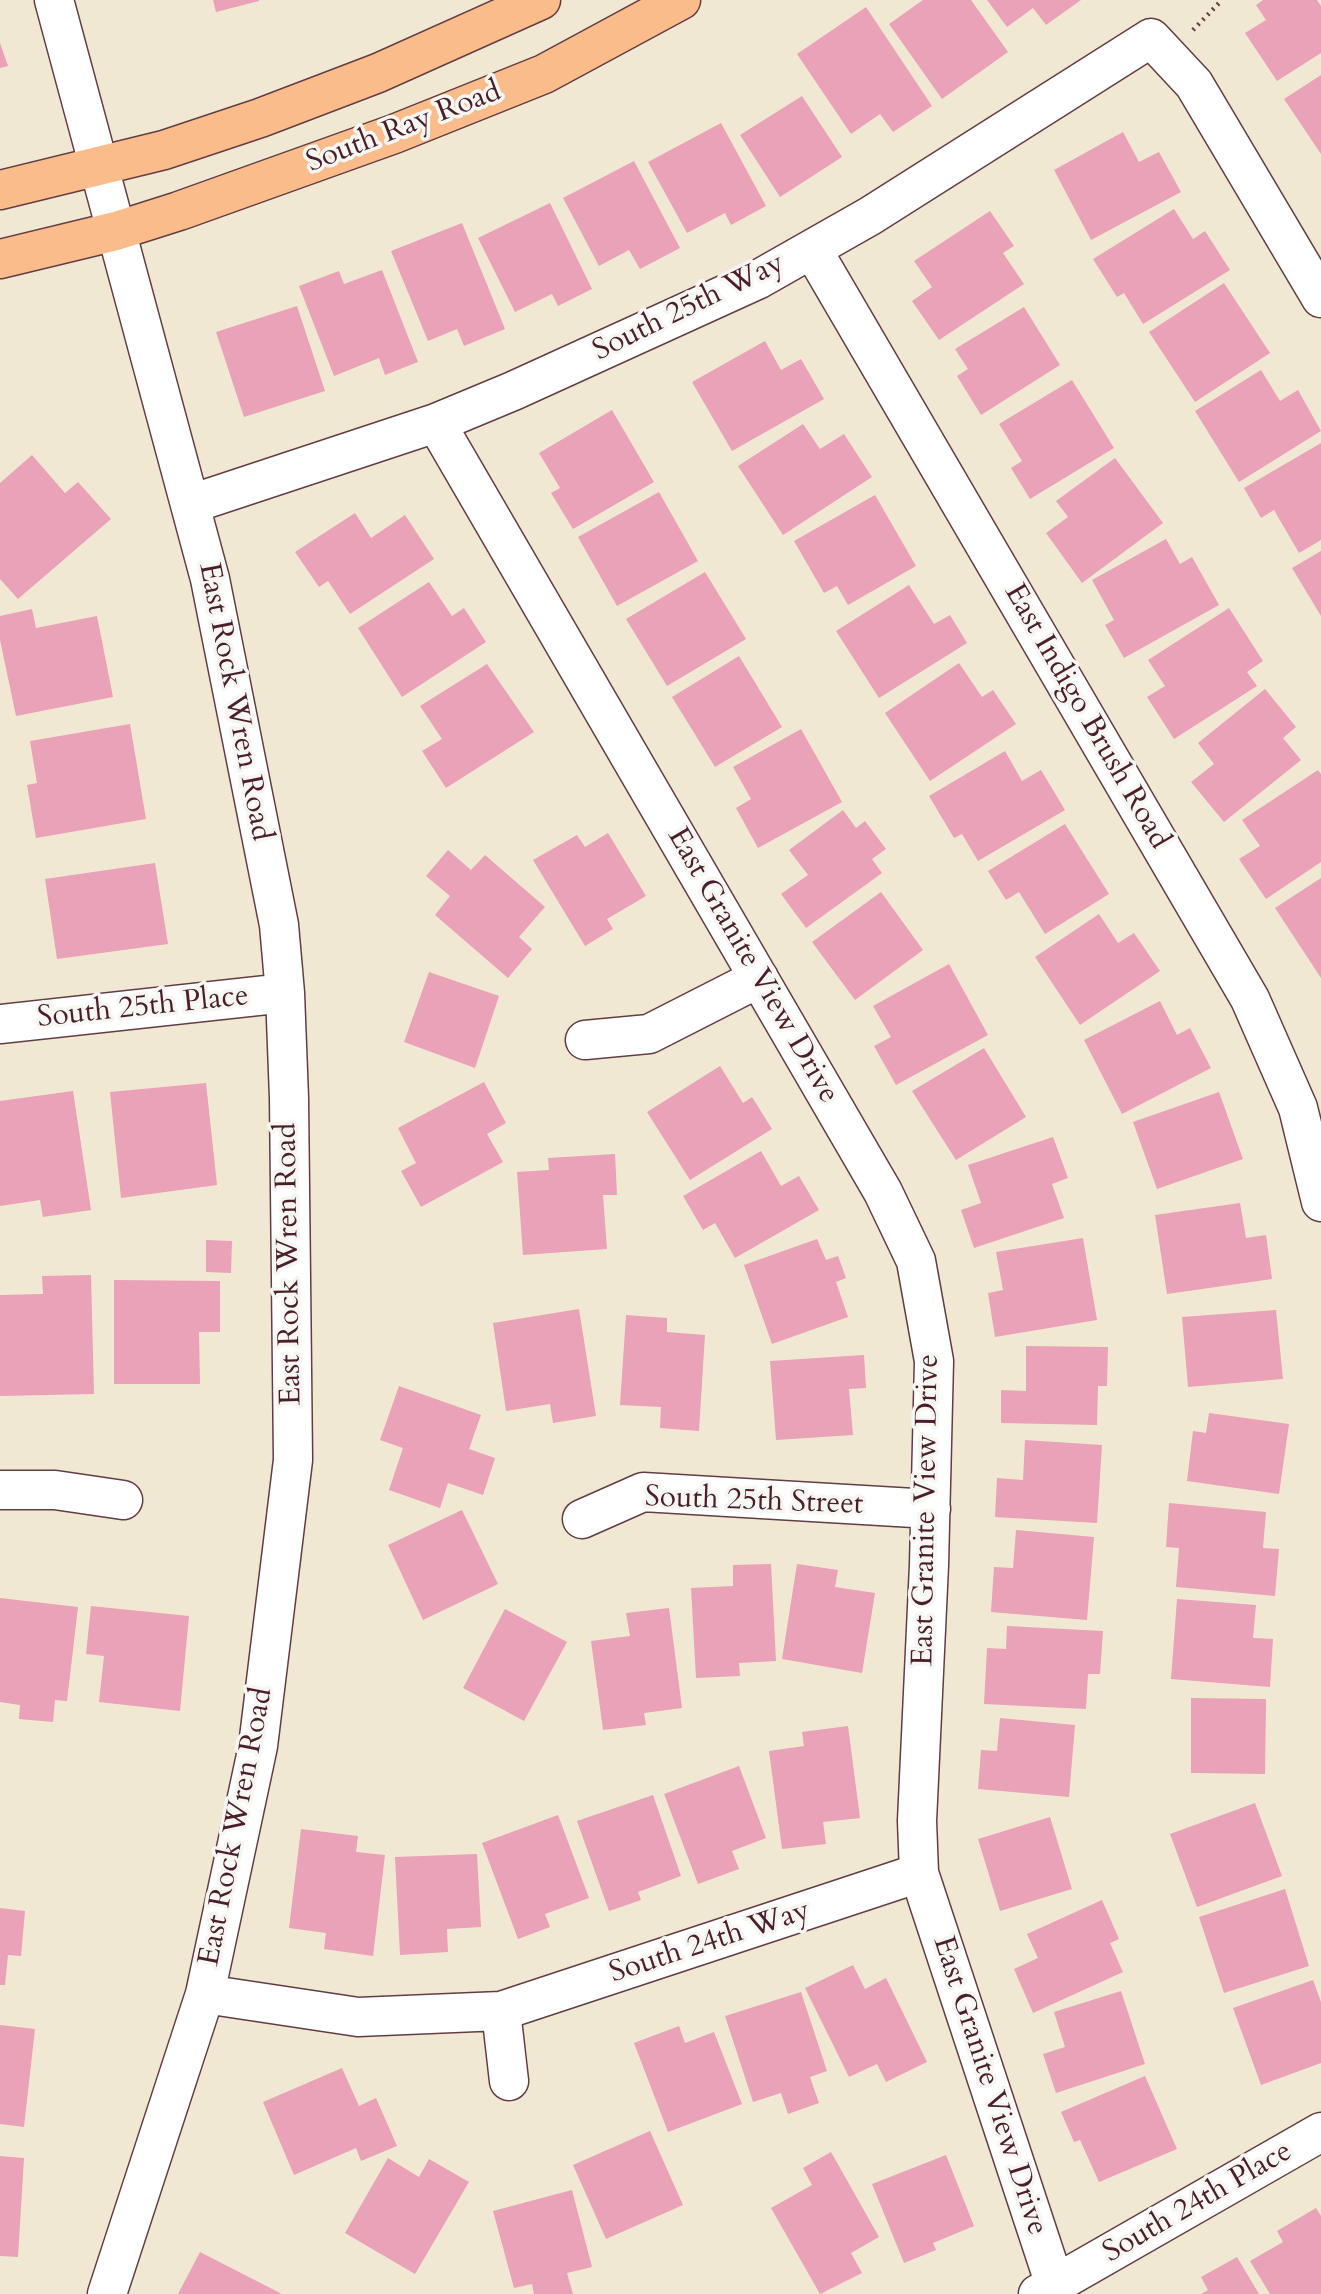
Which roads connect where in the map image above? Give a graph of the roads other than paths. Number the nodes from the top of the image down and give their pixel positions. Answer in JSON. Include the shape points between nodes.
{"nodes":[{"id":1,"x":54,"y":0,"type":"edge"},
{"id":2,"x":541,"y":0,"type":"edge"},
{"id":3,"x":681,"y":0,"type":"edge"},
{"id":4,"x":97,"y":166,"type":"junction"},
{"id":5,"x":0,"y":190,"type":"edge"},
{"id":6,"x":116,"y":231,"type":"junction"},
{"id":7,"x":812,"y":249,"type":"junction"},
{"id":8,"x":0,"y":259,"type":"edge"},
{"id":9,"x":1321,"y":298,"type":"edge"},
{"id":10,"x":436,"y":423,"type":"junction"},
{"id":11,"x":191,"y":504,"type":"junction"},
{"id":12,"x":759,"y":978,"type":"junction"},
{"id":13,"x":285,"y":992,"type":"junction"},
{"id":14,"x":0,"y":1024,"type":"edge"},
{"id":15,"x":585,"y":1040,"type":"dead end"},
{"id":16,"x":1321,"y":1202,"type":"edge"},
{"id":17,"x":0,"y":1490,"type":"edge"},
{"id":18,"x":123,"y":1500,"type":"dead end"},
{"id":19,"x":930,"y":1509,"type":"junction"},
{"id":20,"x":582,"y":1519,"type":"dead end"},
{"id":21,"x":919,"y":1873,"type":"junction"},
{"id":22,"x":205,"y":1994,"type":"junction"},
{"id":23,"x":501,"y":2011,"type":"junction"},
{"id":24,"x":509,"y":2081,"type":"dead end"},
{"id":25,"x":1321,"y":2132,"type":"edge"},
{"id":26,"x":1047,"y":2289,"type":"edge"},
{"id":27,"x":107,"y":2294,"type":"edge"}],
"edges":[{"from":1,"to":4,"type":"street","name":"East Rock Wren Road"},
{"from":2,"to":4,"type":"main road","name":"South Ray Road","via":[[378,73],[272,114],[164,150]]},
{"from":3,"to":6,"type":"main road","name":"South Ray Road","via":[[544,74],[298,169]]},
{"from":4,"to":5,"type":"main road","name":"South Ray Road"},
{"from":4,"to":6,"type":"street","name":"East Rock Wren Road"},
{"from":6,"to":8,"type":"main road","name":"South Ray Road"},
{"from":6,"to":11,"type":"street","name":"East Rock Wren Road"},
{"from":7,"to":9,"type":"street","name":"South 25th Way","via":[[1151,38],[1194,84]]},
{"from":7,"to":10,"type":"street","name":"South 25th Way","via":[[759,279]]},
{"from":7,"to":16,"type":"street","name":"East Indigo Brush Road","via":[[1250,999],[1298,1108]]},
{"from":10,"to":11,"type":"street","name":"South 25th Way"},
{"from":10,"to":12,"type":"street","name":"East Granite View Drive"},
{"from":11,"to":13,"type":"street","name":"East Rock Wren Road","via":[[279,925]]},
{"from":12,"to":15,"type":"street","via":[[649,1034]]},
{"from":12,"to":19,"type":"street","name":"East Granite View Drive","via":[[883,1192],[916,1261],[934,1361]]},
{"from":13,"to":14,"type":"street","name":"South 25th Place"},
{"from":13,"to":22,"type":"street","name":"East Rock Wren Road","via":[[293,1460],[258,1746]]},
{"from":17,"to":18,"type":"street","via":[[55,1490]]},
{"from":19,"to":20,"type":"street","name":"South 25th Street","via":[[643,1492]]},
{"from":19,"to":21,"type":"street","name":"East Granite View Drive","via":[[917,1821]]},
{"from":21,"to":23,"type":"street","name":"South 24th Way"},
{"from":21,"to":26,"type":"street","name":"East Granite View Drive"},
{"from":22,"to":23,"type":"street","name":"South 24th Way","via":[[358,2017]]},
{"from":22,"to":27,"type":"street","name":"East Rock Wren Road"},
{"from":23,"to":24,"type":"street"},
{"from":25,"to":26,"type":"street","name":"South 24th Place"}]}
